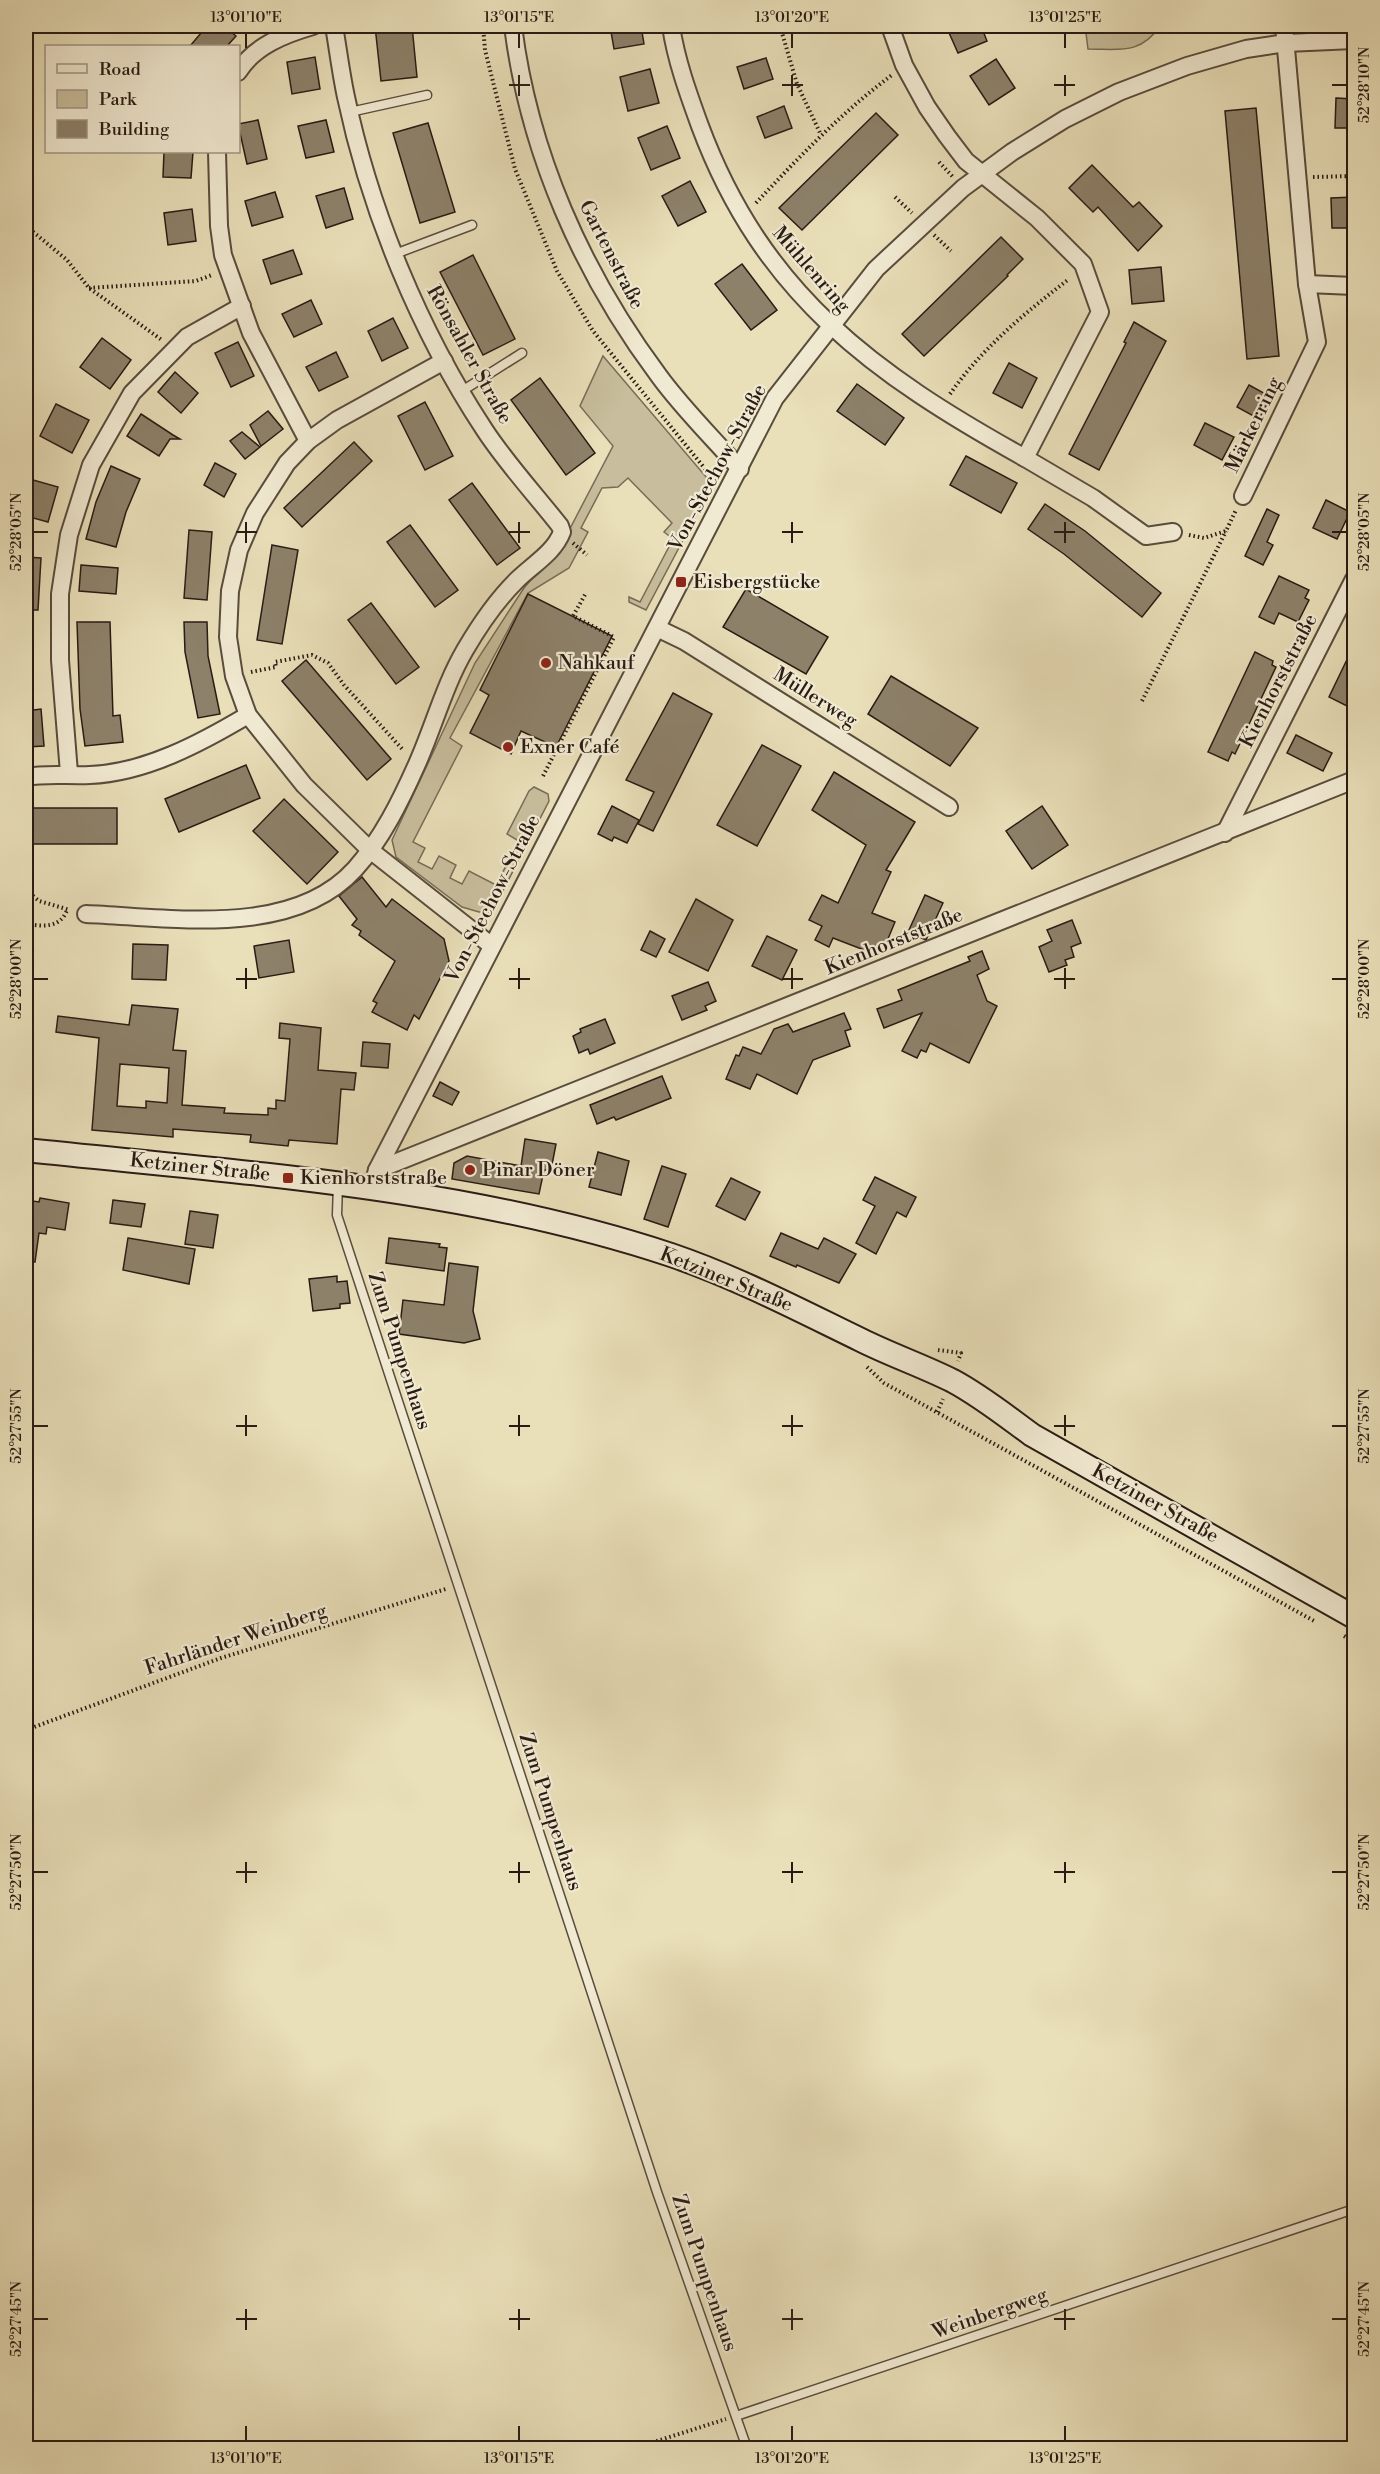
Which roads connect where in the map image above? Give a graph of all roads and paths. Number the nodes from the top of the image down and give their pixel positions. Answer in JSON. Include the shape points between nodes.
{"nodes":[{"id":1,"x":313,"y":26,"type":"edge"},
{"id":2,"x":334,"y":26,"type":"edge"},
{"id":3,"x":513,"y":26,"type":"edge"},
{"id":4,"x":670,"y":26,"type":"edge"},
{"id":5,"x":780,"y":26,"type":"edge"},
{"id":6,"x":890,"y":26,"type":"edge"},
{"id":7,"x":1284,"y":26,"type":"edge"},
{"id":8,"x":1354,"y":40,"type":"edge"},
{"id":9,"x":1286,"y":43,"type":"junction"},
{"id":10,"x":904,"y":65,"type":"junction"},
{"id":11,"x":240,"y":69,"type":"edge"},
{"id":12,"x":427,"y":95,"type":"dead end"},
{"id":13,"x":350,"y":112,"type":"junction"},
{"id":14,"x":821,"y":135,"type":"junction"},
{"id":15,"x":217,"y":153,"type":"edge"},
{"id":16,"x":982,"y":175,"type":"junction"},
{"id":17,"x":1354,"y":176,"type":"edge"},
{"id":18,"x":1298,"y":177,"type":"junction"},
{"id":19,"x":742,"y":218,"type":"junction"},
{"id":20,"x":472,"y":225,"type":"dead end"},
{"id":21,"x":26,"y":226,"type":"edge"},
{"id":22,"x":395,"y":254,"type":"junction"},
{"id":23,"x":1084,"y":267,"type":"junction"},
{"id":24,"x":228,"y":269,"type":"junction"},
{"id":25,"x":1307,"y":284,"type":"junction"},
{"id":26,"x":1354,"y":286,"type":"edge"},
{"id":27,"x":88,"y":288,"type":"junction"},
{"id":28,"x":242,"y":306,"type":"junction"},
{"id":29,"x":831,"y":327,"type":"junction"},
{"id":30,"x":174,"y":349,"type":"junction"},
{"id":31,"x":522,"y":353,"type":"dead end"},
{"id":32,"x":444,"y":361,"type":"junction"},
{"id":33,"x":462,"y":391,"type":"junction"},
{"id":34,"x":940,"y":409,"type":"junction"},
{"id":35,"x":308,"y":441,"type":"junction"},
{"id":36,"x":1025,"y":458,"type":"junction"},
{"id":37,"x":740,"y":469,"type":"junction"},
{"id":38,"x":1243,"y":496,"type":"joint"},
{"id":39,"x":1226,"y":531,"type":"junction"},
{"id":40,"x":1173,"y":532,"type":"joint"},
{"id":41,"x":1354,"y":579,"type":"edge"},
{"id":42,"x":586,"y":593,"type":"dead end"},
{"id":43,"x":657,"y":628,"type":"junction"},
{"id":44,"x":234,"y":676,"type":"junction"},
{"id":45,"x":1142,"y":700,"type":"dead end"},
{"id":46,"x":248,"y":715,"type":"junction"},
{"id":47,"x":417,"y":765,"type":"junction"},
{"id":48,"x":69,"y":773,"type":"junction"},
{"id":49,"x":543,"y":776,"type":"dead end"},
{"id":50,"x":26,"y":777,"type":"edge"},
{"id":51,"x":1354,"y":780,"type":"edge"},
{"id":52,"x":950,"y":807,"type":"dead end"},
{"id":53,"x":1225,"y":833,"type":"junction"},
{"id":54,"x":370,"y":850,"type":"junction"},
{"id":55,"x":26,"y":890,"type":"edge"},
{"id":56,"x":67,"y":910,"type":"junction"},
{"id":57,"x":86,"y":914,"type":"joint"},
{"id":58,"x":26,"y":924,"type":"edge"},
{"id":59,"x":492,"y":946,"type":"junction"},
{"id":60,"x":26,"y":1150,"type":"edge"},
{"id":61,"x":375,"y":1179,"type":"junction"},
{"id":62,"x":338,"y":1184,"type":"junction"},
{"id":63,"x":868,"y":1344,"type":"junction"},
{"id":64,"x":459,"y":1585,"type":"junction"},
{"id":65,"x":1354,"y":1617,"type":"edge"},
{"id":66,"x":1323,"y":1625,"type":"dead end"},
{"id":67,"x":1334,"y":1631,"type":"dead end"},
{"id":68,"x":1354,"y":1642,"type":"edge"},
{"id":69,"x":26,"y":1730,"type":"edge"},
{"id":70,"x":1354,"y":2209,"type":"edge"},
{"id":71,"x":736,"y":2416,"type":"junction"},
{"id":72,"x":635,"y":2448,"type":"edge"},
{"id":73,"x":747,"y":2448,"type":"edge"}],
"edges":[{"from":1,"to":11,"type":"street","via":[[282,35]]},
{"from":2,"to":13,"type":"street","name":"Rönsahler Straße"},
{"from":3,"to":37,"type":"street","name":"Gartenstraße","via":[[541,152],[579,247],[608,303],[660,377]]},
{"from":4,"to":19,"type":"street","name":"Mühlenring","via":[[683,80],[712,158]]},
{"from":5,"to":14,"type":"path","via":[[797,84]]},
{"from":6,"to":10,"type":"street"},
{"from":7,"to":9,"type":"street","name":"Märkerring"},
{"from":8,"to":9,"type":"street","name":"Von-Stechow-Straße"},
{"from":9,"to":16,"type":"street","name":"Von-Stechow-Straße","via":[[1246,49],[1186,66],[1119,92],[1065,119]]},
{"from":9,"to":18,"type":"street","name":"Märkerring"},
{"from":10,"to":14,"type":"path"},
{"from":10,"to":16,"type":"street","via":[[947,136]]},
{"from":12,"to":13,"type":"lane"},
{"from":13,"to":22,"type":"street","name":"Rönsahler Straße"},
{"from":14,"to":19,"type":"path"},
{"from":15,"to":24,"type":"street","via":[[219,226]]},
{"from":16,"to":23,"type":"street","via":[[1037,218]]},
{"from":16,"to":29,"type":"street","name":"Von-Stechow-Straße","via":[[934,213],[876,270]]},
{"from":17,"to":18,"type":"path"},
{"from":18,"to":25,"type":"street","name":"Märkerring"},
{"from":19,"to":29,"type":"street","name":"Mühlenring","via":[[790,283]]},
{"from":20,"to":22,"type":"lane"},
{"from":21,"to":27,"type":"path","via":[[67,260]]},
{"from":22,"to":32,"type":"street","name":"Rönsahler Straße"},
{"from":23,"to":34,"type":"path","via":[[1007,330],[974,364]]},
{"from":23,"to":36,"type":"street","via":[[1100,312]]},
{"from":24,"to":27,"type":"path","via":[[196,281]]},
{"from":24,"to":28,"type":"street"},
{"from":25,"to":26,"type":"street"},
{"from":25,"to":38,"type":"street","name":"Märkerring","via":[[1317,342]]},
{"from":27,"to":30,"type":"path"},
{"from":28,"to":30,"type":"street","via":[[187,337]]},
{"from":28,"to":35,"type":"street","via":[[251,333]]},
{"from":29,"to":34,"type":"street","name":"Mühlenring"},
{"from":29,"to":37,"type":"street","name":"Von-Stechow-Straße","via":[[775,399]]},
{"from":30,"to":48,"type":"street","via":[[132,393],[91,465],[69,535],[60,594],[60,660]]},
{"from":31,"to":33,"type":"lane"},
{"from":32,"to":33,"type":"street","name":"Rönsahler Straße"},
{"from":32,"to":35,"type":"street"},
{"from":33,"to":47,"type":"street","name":"Rönsahler Straße","via":[[484,430],[562,532],[554,547],[515,582],[477,630],[453,673]]},
{"from":34,"to":36,"type":"street","name":"Mühlenring"},
{"from":35,"to":44,"type":"street","via":[[270,486],[239,550],[230,591],[228,638]]},
{"from":36,"to":40,"type":"street","name":"Mühlenring","via":[[1093,498],[1146,536]]},
{"from":37,"to":43,"type":"street","name":"Von-Stechow-Straße"},
{"from":38,"to":39,"type":"path","name":"Märkerring"},
{"from":39,"to":40,"type":"path","via":[[1204,538]]},
{"from":39,"to":45,"type":"path","name":"Märkerring"},
{"from":41,"to":53,"type":"street","name":"Kienhorststraße"},
{"from":42,"to":49,"type":"path","via":[[573,616],[614,636]]},
{"from":43,"to":52,"type":"street","name":"Müllerweg"},
{"from":43,"to":59,"type":"street","name":"Von-Stechow-Straße"},
{"from":44,"to":46,"type":"street"},
{"from":44,"to":47,"type":"path","via":[[312,655],[328,663]]},
{"from":46,"to":48,"type":"street","via":[[210,738],[138,767],[90,775]]},
{"from":46,"to":54,"type":"street","via":[[304,785]]},
{"from":47,"to":54,"type":"street","name":"Rönsahler Straße"},
{"from":48,"to":50,"type":"street"},
{"from":51,"to":53,"type":"street","name":"Kienhorststraße"},
{"from":53,"to":61,"type":"street","name":"Kienhorststraße"},
{"from":54,"to":57,"type":"street","name":"Rönsahler Straße","via":[[354,871],[329,890],[304,903],[251,918]]},
{"from":54,"to":59,"type":"street"},
{"from":55,"to":56,"type":"path","via":[[39,901]]},
{"from":56,"to":57,"type":"path"},
{"from":56,"to":58,"type":"path","via":[[52,925]]},
{"from":59,"to":61,"type":"street","name":"Von-Stechow-Straße"},
{"from":60,"to":62,"type":"street","name":"Ketziner Straße"},
{"from":61,"to":62,"type":"street","name":"Ketziner Straße"},
{"from":61,"to":63,"type":"street","name":"Ketziner Straße","via":[[561,1224],[672,1256],[777,1299]]},
{"from":62,"to":64,"type":"lane","name":"Zum Pumpenhaus","via":[[337,1215]]},
{"from":63,"to":65,"type":"street","name":"Ketziner Straße","via":[[952,1380],[1032,1435]]},
{"from":63,"to":66,"type":"path","via":[[864,1353],[867,1368],[884,1383]]},
{"from":64,"to":69,"type":"path","name":"Fahrländer Weinberg","via":[[221,1658]]},
{"from":64,"to":71,"type":"lane","name":"Zum Pumpenhaus","via":[[657,2192]]},
{"from":67,"to":68,"type":"path"},
{"from":70,"to":71,"type":"lane","name":"Weinbergweg"},
{"from":71,"to":72,"type":"path"},
{"from":71,"to":73,"type":"lane","name":"Zum Pumpenhaus"}]}
